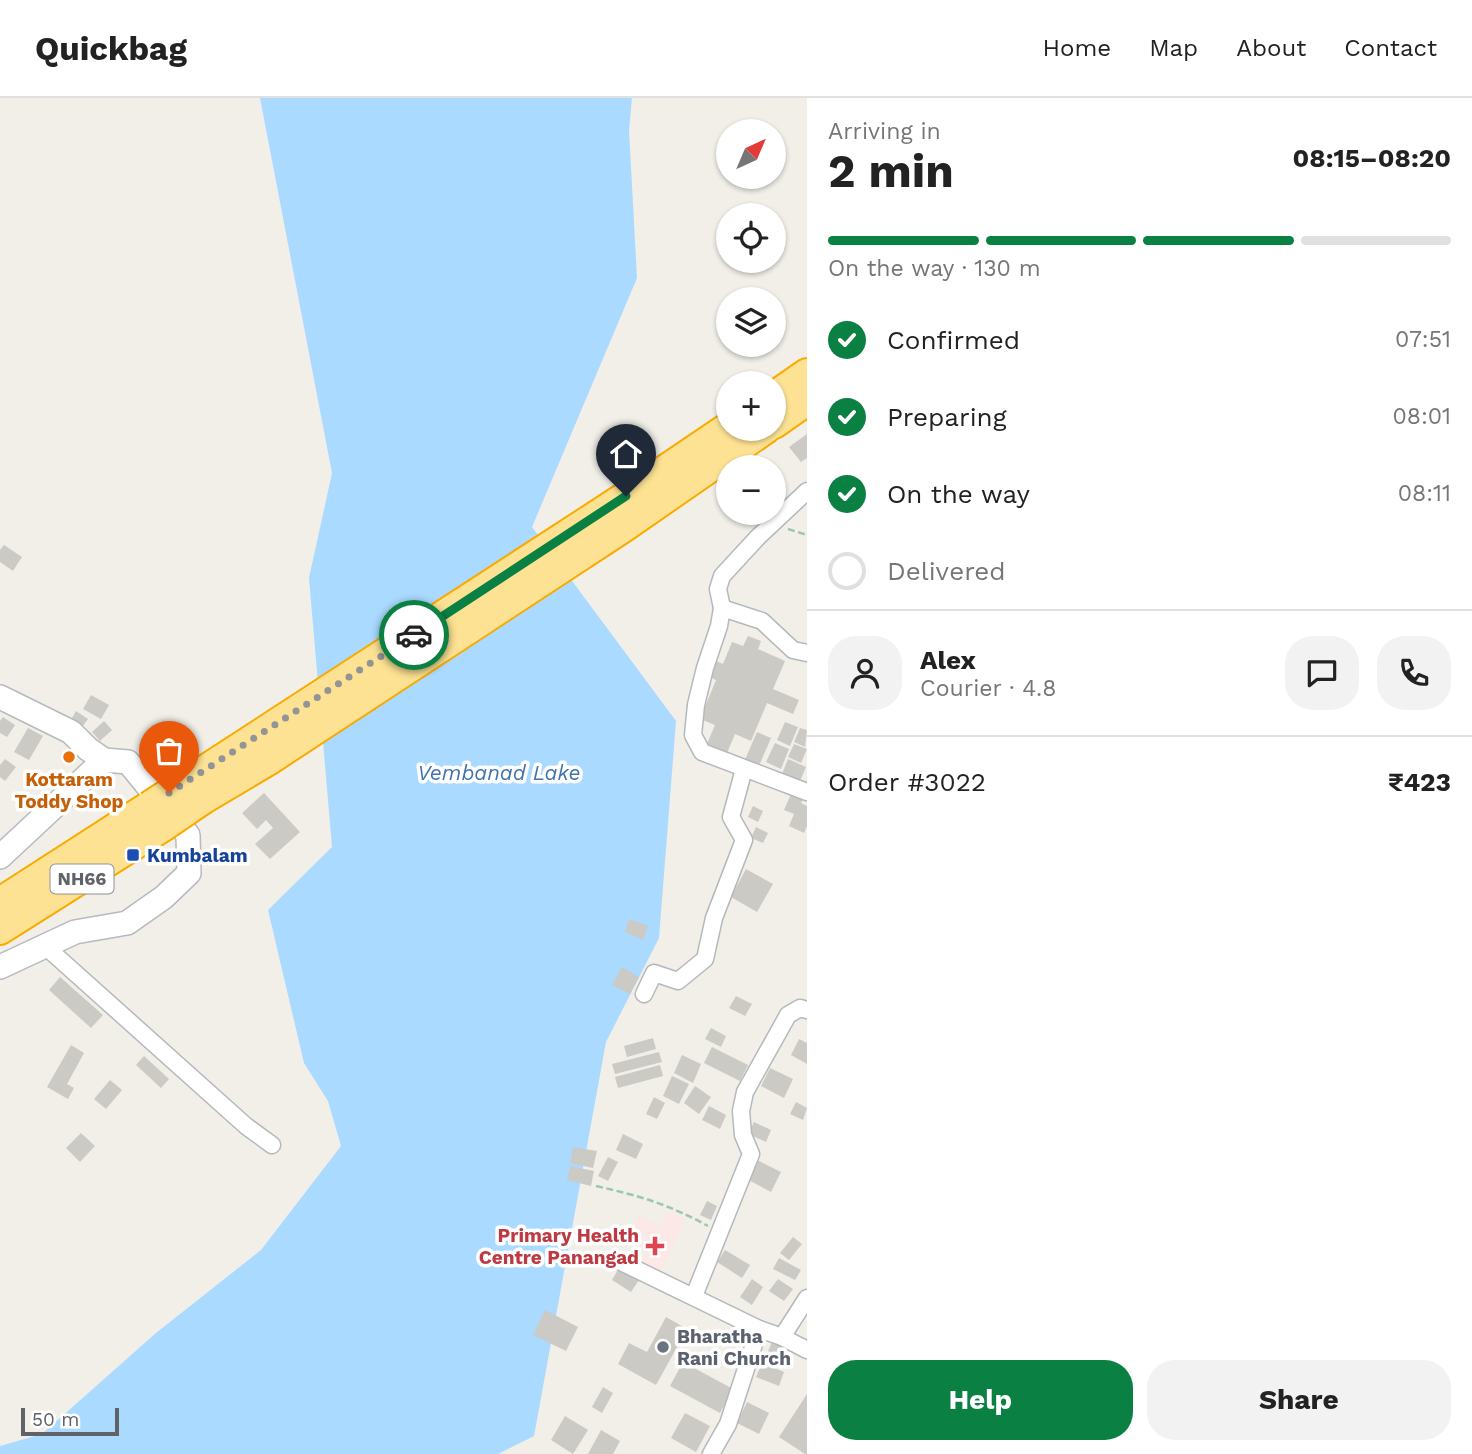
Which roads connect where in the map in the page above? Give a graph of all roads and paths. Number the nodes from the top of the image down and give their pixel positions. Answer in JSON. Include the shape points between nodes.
{"nodes":[{"id":1,"x":807,"y":373,"type":"edge"},
{"id":2,"x":786,"y":388,"type":"edge"},
{"id":3,"x":807,"y":401,"type":"edge"},
{"id":4,"x":786,"y":416,"type":"edge"},
{"id":5,"x":716,"y":435,"type":"edge"},
{"id":6,"x":749,"y":441,"type":"edge"},
{"id":7,"x":807,"y":491,"type":"edge"},
{"id":8,"x":786,"y":511,"type":"edge"},
{"id":9,"x":771,"y":525,"type":"edge"},
{"id":10,"x":775,"y":525,"type":"edge"},
{"id":11,"x":807,"y":535,"type":"edge"},
{"id":12,"x":722,"y":608,"type":"junction"},
{"id":13,"x":807,"y":653,"type":"edge"},
{"id":14,"x":0,"y":697,"type":"edge"},
{"id":15,"x":259,"y":751,"type":"junction"},
{"id":16,"x":104,"y":760,"type":"junction"},
{"id":17,"x":744,"y":769,"type":"junction"},
{"id":18,"x":807,"y":792,"type":"edge"},
{"id":19,"x":162,"y":813,"type":"junction"},
{"id":20,"x":0,"y":858,"type":"edge"},
{"id":21,"x":0,"y":902,"type":"edge"},
{"id":22,"x":0,"y":930,"type":"edge"},
{"id":23,"x":45,"y":946,"type":"junction"},
{"id":24,"x":0,"y":967,"type":"edge"},
{"id":25,"x":644,"y":994,"type":"dead end"},
{"id":26,"x":807,"y":1010,"type":"edge"},
{"id":27,"x":272,"y":1145,"type":"dead end"},
{"id":28,"x":596,"y":1186,"type":"dead end"},
{"id":29,"x":718,"y":1232,"type":"junction"},
{"id":30,"x":615,"y":1259,"type":"dead end"},
{"id":31,"x":694,"y":1296,"type":"junction"},
{"id":32,"x":807,"y":1298,"type":"edge"},
{"id":33,"x":759,"y":1329,"type":"junction"},
{"id":34,"x":782,"y":1337,"type":"junction"},
{"id":35,"x":807,"y":1350,"type":"edge"},
{"id":36,"x":711,"y":1454,"type":"edge"}],
"edges":[{"from":1,"to":2,"type":"highway"},
{"from":3,"to":4,"type":"highway"},
{"from":5,"to":15,"type":"highway","number":"NH66"},
{"from":6,"to":15,"type":"highway","number":"NH66","via":[[623,528]]},
{"from":7,"to":8,"type":"street"},
{"from":9,"to":12,"type":"street","via":[[722,576]]},
{"from":10,"to":11,"type":"path"},
{"from":12,"to":13,"type":"street","via":[[762,621],[793,650]]},
{"from":12,"to":17,"type":"street","via":[[696,705],[693,735],[702,752]]},
{"from":14,"to":16,"type":"street","via":[[71,732]]},
{"from":15,"to":19,"type":"highway","number":"NH66","bridge":true},
{"from":16,"to":19,"type":"street","via":[[128,762]]},
{"from":16,"to":20,"type":"street"},
{"from":17,"to":18,"type":"street"},
{"from":17,"to":25,"type":"street","via":[[731,817],[744,840],[714,918],[705,958],[678,981],[654,973]]},
{"from":19,"to":21,"type":"highway","number":"NH66"},
{"from":19,"to":22,"type":"highway","number":"NH66"},
{"from":19,"to":23,"type":"street","via":[[189,873],[127,923],[75,932]]},
{"from":23,"to":24,"type":"street"},
{"from":23,"to":27,"type":"street"},
{"from":26,"to":29,"type":"street","via":[[800,1008],[788,1015],[745,1092],[743,1135],[751,1154]]},
{"from":28,"to":29,"type":"path","via":[[675,1208]]},
{"from":29,"to":31,"type":"street"},
{"from":30,"to":31,"type":"street"},
{"from":31,"to":33,"type":"street"},
{"from":32,"to":34,"type":"street"},
{"from":33,"to":34,"type":"street"},
{"from":33,"to":36,"type":"street","via":[[728,1424]]},
{"from":34,"to":35,"type":"street"}]}
